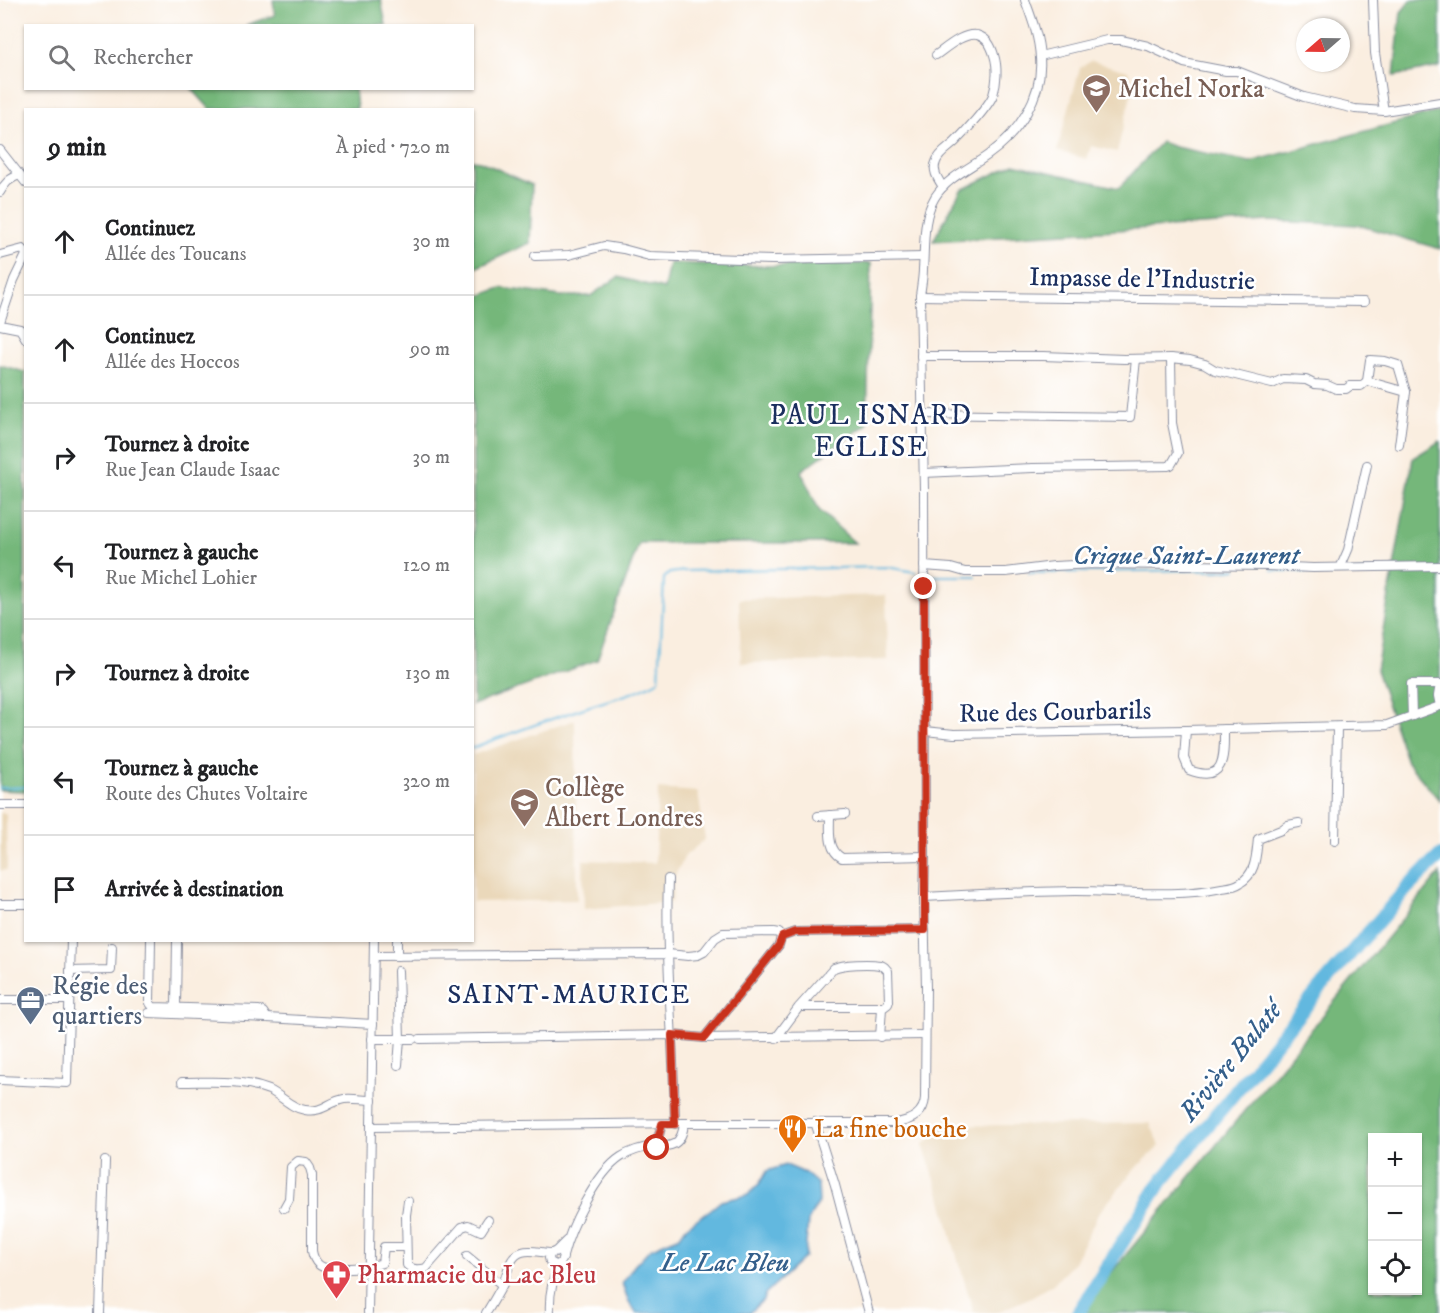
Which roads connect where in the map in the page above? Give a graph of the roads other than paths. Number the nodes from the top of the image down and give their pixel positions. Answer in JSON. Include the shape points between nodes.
{"nodes":[{"id":1,"x":1025,"y":0,"type":"edge"},
{"id":2,"x":1373,"y":0,"type":"edge"},
{"id":3,"x":936,"y":55,"type":"dead end"},
{"id":4,"x":1040,"y":57,"type":"junction"},
{"id":5,"x":1440,"y":102,"type":"edge"},
{"id":6,"x":1384,"y":111,"type":"junction"},
{"id":7,"x":0,"y":150,"type":"edge"},
{"id":8,"x":19,"y":175,"type":"junction"},
{"id":9,"x":24,"y":181,"type":"edge"},
{"id":10,"x":943,"y":187,"type":"junction"},
{"id":11,"x":0,"y":192,"type":"edge"},
{"id":12,"x":24,"y":251,"type":"edge"},
{"id":13,"x":0,"y":255,"type":"edge"},
{"id":14,"x":535,"y":256,"type":"dead end"},
{"id":15,"x":923,"y":257,"type":"junction"},
{"id":16,"x":24,"y":258,"type":"edge"},
{"id":17,"x":920,"y":296,"type":"junction"},
{"id":18,"x":1364,"y":302,"type":"dead end"},
{"id":19,"x":0,"y":323,"type":"edge"},
{"id":20,"x":23,"y":326,"type":"edge"},
{"id":21,"x":921,"y":356,"type":"junction"},
{"id":22,"x":1171,"y":358,"type":"junction"},
{"id":23,"x":1136,"y":359,"type":"junction"},
{"id":24,"x":1367,"y":381,"type":"junction"},
{"id":25,"x":1406,"y":392,"type":"junction"},
{"id":26,"x":923,"y":414,"type":"junction"},
{"id":27,"x":1399,"y":445,"type":"dead end"},
{"id":28,"x":1367,"y":465,"type":"dead end"},
{"id":29,"x":924,"y":473,"type":"junction"},
{"id":30,"x":924,"y":566,"type":"junction"},
{"id":31,"x":1341,"y":566,"type":"junction"},
{"id":32,"x":1440,"y":566,"type":"edge"},
{"id":33,"x":1440,"y":684,"type":"edge"},
{"id":34,"x":1440,"y":706,"type":"edge"},
{"id":35,"x":1412,"y":716,"type":"junction"},
{"id":36,"x":1337,"y":727,"type":"junction"},
{"id":37,"x":1224,"y":729,"type":"junction"},
{"id":38,"x":1186,"y":730,"type":"junction"},
{"id":39,"x":925,"y":731,"type":"junction"},
{"id":40,"x":0,"y":805,"type":"edge"},
{"id":41,"x":24,"y":805,"type":"edge"},
{"id":42,"x":845,"y":814,"type":"dead end"},
{"id":43,"x":830,"y":815,"type":"junction"},
{"id":44,"x":818,"y":816,"type":"dead end"},
{"id":45,"x":1299,"y":823,"type":"dead end"},
{"id":46,"x":1335,"y":841,"type":"dead end"},
{"id":47,"x":926,"y":856,"type":"junction"},
{"id":48,"x":668,"y":879,"type":"dead end"},
{"id":49,"x":924,"y":897,"type":"junction"},
{"id":50,"x":0,"y":904,"type":"edge"},
{"id":51,"x":24,"y":904,"type":"edge"},
{"id":52,"x":925,"y":930,"type":"junction"},
{"id":53,"x":782,"y":937,"type":"junction"},
{"id":54,"x":71,"y":942,"type":"edge"},
{"id":55,"x":151,"y":942,"type":"edge"},
{"id":56,"x":177,"y":942,"type":"edge"},
{"id":57,"x":374,"y":942,"type":"edge"},
{"id":58,"x":397,"y":942,"type":"edge"},
{"id":59,"x":112,"y":947,"type":"dead end"},
{"id":60,"x":668,"y":954,"type":"junction"},
{"id":61,"x":374,"y":956,"type":"junction"},
{"id":62,"x":398,"y":956,"type":"junction"},
{"id":63,"x":70,"y":971,"type":"junction"},
{"id":64,"x":398,"y":971,"type":"dead end"},
{"id":65,"x":0,"y":1000,"type":"edge"},
{"id":66,"x":69,"y":1000,"type":"junction"},
{"id":67,"x":176,"y":1007,"type":"junction"},
{"id":68,"x":799,"y":1007,"type":"junction"},
{"id":69,"x":882,"y":1008,"type":"junction"},
{"id":70,"x":149,"y":1013,"type":"dead end"},
{"id":71,"x":267,"y":1018,"type":"junction"},
{"id":72,"x":373,"y":1024,"type":"junction"},
{"id":73,"x":672,"y":1035,"type":"junction"},
{"id":74,"x":925,"y":1035,"type":"junction"},
{"id":75,"x":880,"y":1036,"type":"junction"},
{"id":76,"x":704,"y":1038,"type":"junction"},
{"id":77,"x":776,"y":1038,"type":"junction"},
{"id":78,"x":372,"y":1039,"type":"junction"},
{"id":79,"x":400,"y":1039,"type":"junction"},
{"id":80,"x":398,"y":1065,"type":"dead end"},
{"id":81,"x":0,"y":1080,"type":"edge"},
{"id":82,"x":182,"y":1082,"type":"dead end"},
{"id":83,"x":372,"y":1100,"type":"junction"},
{"id":84,"x":815,"y":1122,"type":"junction"},
{"id":85,"x":679,"y":1123,"type":"junction"},
{"id":86,"x":662,"y":1124,"type":"junction"},
{"id":87,"x":371,"y":1127,"type":"junction"},
{"id":88,"x":651,"y":1147,"type":"junction"},
{"id":89,"x":105,"y":1161,"type":"dead end"},
{"id":90,"x":408,"y":1201,"type":"dead end"},
{"id":91,"x":284,"y":1208,"type":"dead end"},
{"id":92,"x":488,"y":1220,"type":"dead end"},
{"id":93,"x":406,"y":1247,"type":"junction"},
{"id":94,"x":467,"y":1256,"type":"dead end"},
{"id":95,"x":555,"y":1258,"type":"junction"},
{"id":96,"x":369,"y":1267,"type":"junction"},
{"id":97,"x":502,"y":1285,"type":"junction"},
{"id":98,"x":100,"y":1313,"type":"edge"},
{"id":99,"x":369,"y":1313,"type":"edge"},
{"id":100,"x":486,"y":1313,"type":"edge"},
{"id":101,"x":550,"y":1313,"type":"edge"},
{"id":102,"x":869,"y":1313,"type":"edge"}],
"edges":[{"from":1,"to":4,"type":"street"},
{"from":2,"to":6,"type":"street","via":[[1375,53]]},
{"from":3,"to":10,"type":"street","via":[[968,35],[976,35],[990,43],[997,70],[992,96],[934,165]]},
{"from":4,"to":6,"type":"street","via":[[1121,40],[1148,46],[1184,63],[1238,71],[1304,97],[1355,109]]},
{"from":4,"to":10,"type":"street","via":[[1035,94],[1021,123],[995,150]]},
{"from":5,"to":6,"type":"street"},
{"from":7,"to":8,"type":"street"},
{"from":8,"to":9,"type":"street"},
{"from":8,"to":11,"type":"street","via":[[9,179]]},
{"from":10,"to":15,"type":"street","via":[[927,217]]},
{"from":12,"to":13,"type":"street"},
{"from":14,"to":15,"type":"street","via":[[569,255],[604,246],[649,256],[773,260]]},
{"from":15,"to":17,"type":"street"},
{"from":16,"to":19,"type":"street"},
{"from":17,"to":18,"type":"street","name":"Impasse de l'Industrie"},
{"from":17,"to":21,"type":"street"},
{"from":19,"to":20,"type":"street"},
{"from":21,"to":23,"type":"street"},
{"from":21,"to":26,"type":"street"},
{"from":22,"to":23,"type":"street"},
{"from":22,"to":24,"type":"street","via":[[1272,384],[1283,379],[1306,380],[1346,389]]},
{"from":22,"to":29,"type":"street","via":[[1172,423],[1178,453],[1172,465]]},
{"from":23,"to":26,"type":"street","via":[[1130,417]]},
{"from":24,"to":25,"type":"street"},
{"from":24,"to":25,"type":"street","via":[[1370,360],[1385,361],[1398,365]]},
{"from":25,"to":27,"type":"street"},
{"from":26,"to":29,"type":"street"},
{"from":28,"to":31,"type":"street"},
{"from":29,"to":30,"type":"street"},
{"from":30,"to":31,"type":"street","via":[[965,572],[1094,564]]},
{"from":30,"to":39,"type":"street"},
{"from":31,"to":32,"type":"street"},
{"from":33,"to":34,"type":"street","name":"Rue des Courbarils"},
{"from":33,"to":35,"type":"street","name":"Rue des Courbarils","via":[[1411,684]]},
{"from":34,"to":35,"type":"street","name":"Rue des Courbarils"},
{"from":35,"to":36,"type":"street","name":"Rue des Courbarils","via":[[1387,725]]},
{"from":36,"to":37,"type":"street","name":"Rue des Courbarils"},
{"from":36,"to":46,"type":"street"},
{"from":37,"to":38,"type":"street","name":"Rue des Courbarils"},
{"from":37,"to":38,"type":"street","name":"Rue des Courbarils","via":[[1222,764],[1213,773],[1200,774],[1189,770],[1184,758]]},
{"from":38,"to":39,"type":"street","name":"Rue des Courbarils","via":[[954,734]]},
{"from":39,"to":47,"type":"street"},
{"from":40,"to":41,"type":"street"},
{"from":42,"to":43,"type":"street"},
{"from":43,"to":44,"type":"street"},
{"from":43,"to":47,"type":"street","via":[[831,845],[842,858]]},
{"from":45,"to":49,"type":"street","via":[[1258,839],[1253,869],[1236,886],[1178,893],[1077,891]]},
{"from":47,"to":49,"type":"street"},
{"from":48,"to":60,"type":"street"},
{"from":49,"to":52,"type":"street"},
{"from":50,"to":51,"type":"street"},
{"from":52,"to":53,"type":"street","via":[[795,932]]},
{"from":52,"to":74,"type":"street"},
{"from":53,"to":60,"type":"street","via":[[773,932],[723,933],[698,955]]},
{"from":53,"to":76,"type":"street"},
{"from":54,"to":63,"type":"street"},
{"from":55,"to":67,"type":"street","via":[[150,1003],[153,1007]]},
{"from":56,"to":67,"type":"street"},
{"from":57,"to":61,"type":"street"},
{"from":58,"to":62,"type":"street"},
{"from":59,"to":63,"type":"street","via":[[111,970]]},
{"from":60,"to":62,"type":"street"},
{"from":60,"to":73,"type":"street"},
{"from":61,"to":62,"type":"street"},
{"from":61,"to":72,"type":"street"},
{"from":63,"to":66,"type":"street"},
{"from":64,"to":79,"type":"street"},
{"from":65,"to":66,"type":"street"},
{"from":66,"to":81,"type":"street","via":[[67,1083]]},
{"from":67,"to":71,"type":"street","via":[[259,1010]]},
{"from":68,"to":69,"type":"street"},
{"from":68,"to":69,"type":"street","via":[[832,970],[842,965],[879,965],[889,973],[889,1001]]},
{"from":68,"to":77,"type":"street"},
{"from":69,"to":75,"type":"street"},
{"from":70,"to":71,"type":"street"},
{"from":71,"to":72,"type":"street"},
{"from":72,"to":78,"type":"street"},
{"from":73,"to":76,"type":"street"},
{"from":73,"to":79,"type":"street"},
{"from":73,"to":85,"type":"street"},
{"from":74,"to":75,"type":"street"},
{"from":74,"to":84,"type":"street","via":[[925,1104],[920,1113],[895,1123]]},
{"from":75,"to":77,"type":"street"},
{"from":76,"to":77,"type":"street"},
{"from":78,"to":79,"type":"street"},
{"from":78,"to":83,"type":"street"},
{"from":79,"to":80,"type":"street"},
{"from":82,"to":83,"type":"street","via":[[256,1086],[308,1111],[346,1099]]},
{"from":83,"to":87,"type":"street"},
{"from":84,"to":85,"type":"street"},
{"from":84,"to":102,"type":"street"},
{"from":85,"to":86,"type":"street"},
{"from":85,"to":88,"type":"street","via":[[682,1135],[675,1143]]},
{"from":86,"to":87,"type":"street"},
{"from":86,"to":88,"type":"street"},
{"from":87,"to":96,"type":"street"},
{"from":88,"to":95,"type":"street","via":[[612,1163],[596,1182]]},
{"from":89,"to":98,"type":"street"},
{"from":90,"to":93,"type":"street"},
{"from":91,"to":96,"type":"street","via":[[289,1199],[291,1167],[306,1161],[312,1175],[315,1262],[325,1268]]},
{"from":92,"to":93,"type":"street","via":[[482,1231],[468,1225],[462,1227],[420,1270],[407,1265]]},
{"from":93,"to":96,"type":"street","via":[[384,1247],[382,1263]]},
{"from":94,"to":97,"type":"street"},
{"from":95,"to":97,"type":"street","via":[[525,1251],[517,1255]]},
{"from":95,"to":101,"type":"street"},
{"from":96,"to":99,"type":"street"},
{"from":97,"to":100,"type":"street"}]}
